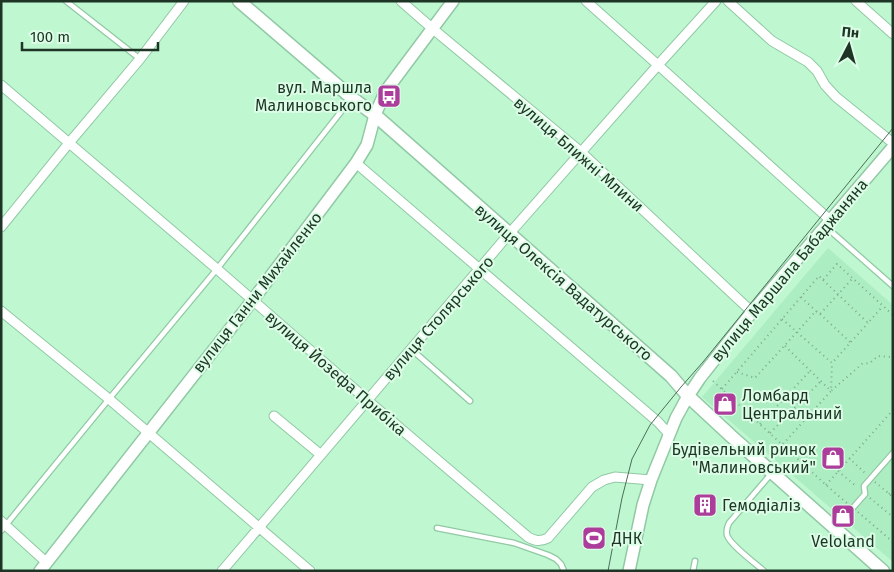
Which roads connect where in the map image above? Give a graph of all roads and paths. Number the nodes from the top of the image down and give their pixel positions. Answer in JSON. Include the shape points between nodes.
{"nodes":[{"id":1,"x":66,"y":1,"type":"edge"},
{"id":2,"x":184,"y":1,"type":"edge"},
{"id":3,"x":239,"y":1,"type":"edge"},
{"id":4,"x":401,"y":1,"type":"edge"},
{"id":5,"x":453,"y":1,"type":"edge"},
{"id":6,"x":586,"y":1,"type":"edge"},
{"id":7,"x":716,"y":1,"type":"edge"},
{"id":8,"x":728,"y":1,"type":"edge"},
{"id":9,"x":856,"y":1,"type":"edge"},
{"id":10,"x":433,"y":29,"type":"junction"},
{"id":11,"x":893,"y":34,"type":"edge"},
{"id":12,"x":140,"y":59,"type":"junction"},
{"id":13,"x":658,"y":65,"type":"junction"},
{"id":14,"x":1,"y":85,"type":"edge"},
{"id":15,"x":352,"y":98,"type":"junction"},
{"id":16,"x":375,"y":115,"type":"junction"},
{"id":17,"x":69,"y":143,"type":"junction"},
{"id":18,"x":893,"y":143,"type":"edge"},
{"id":19,"x":893,"y":147,"type":"edge"},
{"id":20,"x":581,"y":152,"type":"junction"},
{"id":21,"x":356,"y":163,"type":"junction"},
{"id":22,"x":827,"y":223,"type":"junction"},
{"id":23,"x":1,"y":227,"type":"edge"},
{"id":24,"x":509,"y":234,"type":"junction"},
{"id":25,"x":217,"y":269,"type":"junction"},
{"id":26,"x":480,"y":269,"type":"junction"},
{"id":27,"x":853,"y":278,"type":"junction"},
{"id":28,"x":823,"y":280,"type":"junction"},
{"id":29,"x":893,"y":286,"type":"edge"},
{"id":30,"x":838,"y":295,"type":"junction"},
{"id":31,"x":801,"y":297,"type":"junction"},
{"id":32,"x":252,"y":301,"type":"junction"},
{"id":33,"x":883,"y":306,"type":"junction"},
{"id":34,"x":816,"y":310,"type":"junction"},
{"id":35,"x":1,"y":311,"type":"edge"},
{"id":36,"x":752,"y":312,"type":"junction"},
{"id":37,"x":820,"y":314,"type":"junction"},
{"id":38,"x":893,"y":315,"type":"edge"},
{"id":39,"x":782,"y":318,"type":"junction"},
{"id":40,"x":868,"y":323,"type":"junction"},
{"id":41,"x":797,"y":332,"type":"junction"},
{"id":42,"x":851,"y":342,"type":"junction"},
{"id":43,"x":785,"y":346,"type":"junction"},
{"id":44,"x":411,"y":349,"type":"junction"},
{"id":45,"x":893,"y":359,"type":"edge"},
{"id":46,"x":832,"y":363,"type":"junction"},
{"id":47,"x":810,"y":371,"type":"junction"},
{"id":48,"x":737,"y":372,"type":"junction"},
{"id":49,"x":713,"y":381,"type":"dead end"},
{"id":50,"x":821,"y":381,"type":"junction"},
{"id":51,"x":722,"y":389,"type":"junction"},
{"id":52,"x":832,"y":391,"type":"junction"},
{"id":53,"x":688,"y":396,"type":"junction"},
{"id":54,"x":109,"y":399,"type":"junction"},
{"id":55,"x":367,"y":400,"type":"junction"},
{"id":56,"x":470,"y":401,"type":"dead end"},
{"id":57,"x":893,"y":410,"type":"edge"},
{"id":58,"x":274,"y":416,"type":"dead end"},
{"id":59,"x":760,"y":424,"type":"junction"},
{"id":60,"x":148,"y":433,"type":"junction"},
{"id":61,"x":669,"y":434,"type":"junction"},
{"id":62,"x":770,"y":434,"type":"junction"},
{"id":63,"x":782,"y":445,"type":"junction"},
{"id":64,"x":893,"y":452,"type":"edge"},
{"id":65,"x":321,"y":455,"type":"junction"},
{"id":66,"x":772,"y":473,"type":"junction"},
{"id":67,"x":651,"y":480,"type":"junction"},
{"id":68,"x":826,"y":485,"type":"junction"},
{"id":69,"x":893,"y":490,"type":"edge"},
{"id":70,"x":889,"y":494,"type":"dead end"},
{"id":71,"x":853,"y":508,"type":"junction"},
{"id":72,"x":3,"y":525,"type":"edge"},
{"id":73,"x":260,"y":527,"type":"junction"},
{"id":74,"x":437,"y":528,"type":"dead end"},
{"id":75,"x":834,"y":528,"type":"junction"},
{"id":76,"x":540,"y":541,"type":"junction"},
{"id":77,"x":893,"y":542,"type":"edge"},
{"id":78,"x":531,"y":549,"type":"junction"},
{"id":79,"x":695,"y":561,"type":"dead end"},
{"id":80,"x":43,"y":567,"type":"edge"},
{"id":81,"x":222,"y":571,"type":"edge"},
{"id":82,"x":310,"y":571,"type":"edge"},
{"id":83,"x":564,"y":571,"type":"edge"},
{"id":84,"x":629,"y":571,"type":"edge"},
{"id":85,"x":693,"y":571,"type":"edge"},
{"id":86,"x":764,"y":571,"type":"edge"},
{"id":87,"x":883,"y":571,"type":"edge"}],
"edges":[{"from":1,"to":12,"type":"lane"},
{"from":2,"to":12,"type":"street"},
{"from":3,"to":15,"type":"main road","name":"вулиця Олексія Вадатурського"},
{"from":4,"to":10,"type":"street","name":"вулиця Ближні Млини"},
{"from":5,"to":10,"type":"street","name":"вулиця Ганни Михайленко"},
{"from":6,"to":13,"type":"street"},
{"from":7,"to":13,"type":"street","name":"вулиця Столярського"},
{"from":8,"to":18,"type":"street","via":[[772,41],[808,62],[836,97]]},
{"from":9,"to":11,"type":"street"},
{"from":10,"to":16,"type":"street","name":"вулиця Ганни Михайленко","via":[[385,92]]},
{"from":10,"to":20,"type":"street","name":"вулиця Ближні Млини"},
{"from":12,"to":17,"type":"street"},
{"from":13,"to":20,"type":"street","name":"вулиця Столярського"},
{"from":13,"to":22,"type":"street"},
{"from":14,"to":17,"type":"street","name":"вулиця Йозефа Прибіка"},
{"from":15,"to":16,"type":"main road","name":"вулиця Олексія Вадатурського"},
{"from":15,"to":25,"type":"lane"},
{"from":16,"to":21,"type":"street","name":"вулиця Ганни Михайленко","via":[[367,145]]},
{"from":16,"to":24,"type":"main road","name":"вулиця Олексія Вадатурського"},
{"from":17,"to":23,"type":"street"},
{"from":17,"to":25,"type":"street","name":"вулиця Йозефа Прибіка"},
{"from":19,"to":22,"type":"street","name":"вулиця Маршала Бабаджаняна"},
{"from":20,"to":24,"type":"street","name":"вулиця Столярського"},
{"from":20,"to":36,"type":"street","name":"вулиця Ближні Млини"},
{"from":21,"to":26,"type":"street"},
{"from":21,"to":32,"type":"street","name":"вулиця Ганни Михайленко"},
{"from":22,"to":29,"type":"lane"},
{"from":22,"to":36,"type":"street","name":"вулиця Маршала Бабаджаняна"},
{"from":24,"to":26,"type":"street","name":"вулиця Столярського"},
{"from":24,"to":53,"type":"main road","name":"вулиця Олексія Вадатурського","via":[[671,376]]},
{"from":25,"to":32,"type":"street","name":"вулиця Йозефа Прибіка"},
{"from":25,"to":54,"type":"lane"},
{"from":26,"to":44,"type":"street","name":"вулиця Столярського"},
{"from":26,"to":61,"type":"street"},
{"from":27,"to":28,"type":"path","via":[[837,264]]},
{"from":27,"to":30,"type":"path"},
{"from":27,"to":33,"type":"path"},
{"from":28,"to":30,"type":"path"},
{"from":28,"to":31,"type":"path","via":[[819,276]]},
{"from":30,"to":37,"type":"path"},
{"from":30,"to":40,"type":"path"},
{"from":31,"to":34,"type":"path"},
{"from":31,"to":39,"type":"path"},
{"from":32,"to":55,"type":"street","name":"вулиця Йозефа Прибіка"},
{"from":32,"to":60,"type":"street","name":"вулиця Ганни Михайленко"},
{"from":33,"to":38,"type":"path"},
{"from":33,"to":40,"type":"path"},
{"from":34,"to":37,"type":"path"},
{"from":34,"to":41,"type":"path"},
{"from":35,"to":54,"type":"street"},
{"from":36,"to":53,"type":"street","name":"вулиця Маршала Бабаджаняна"},
{"from":37,"to":42,"type":"path"},
{"from":39,"to":41,"type":"path"},
{"from":39,"to":48,"type":"path"},
{"from":40,"to":42,"type":"path"},
{"from":41,"to":43,"type":"path"},
{"from":41,"to":46,"type":"path"},
{"from":42,"to":46,"type":"path"},
{"from":43,"to":47,"type":"path"},
{"from":43,"to":48,"type":"path","via":[[755,378]]},
{"from":44,"to":55,"type":"street","name":"вулиця Столярського"},
{"from":44,"to":56,"type":"lane"},
{"from":45,"to":52,"type":"path","via":[[878,356],[870,363],[862,364]]},
{"from":46,"to":52,"type":"path"},
{"from":47,"to":50,"type":"path"},
{"from":47,"to":59,"type":"path"},
{"from":48,"to":51,"type":"path"},
{"from":49,"to":51,"type":"path"},
{"from":50,"to":52,"type":"path"},
{"from":50,"to":62,"type":"path"},
{"from":51,"to":59,"type":"path"},
{"from":52,"to":63,"type":"path"},
{"from":53,"to":61,"type":"street","name":"вулиця Маршала Бабаджаняна"},
{"from":53,"to":66,"type":"main road","name":"вулиця Олексія Вадатурського"},
{"from":54,"to":60,"type":"street"},
{"from":54,"to":72,"type":"lane"},
{"from":55,"to":65,"type":"street","name":"вулиця Столярського"},
{"from":55,"to":76,"type":"street","name":"вулиця Йозефа Прибіка","via":[[528,537]]},
{"from":57,"to":68,"type":"path"},
{"from":58,"to":65,"type":"street"},
{"from":59,"to":62,"type":"path"},
{"from":60,"to":73,"type":"street"},
{"from":60,"to":80,"type":"street","name":"вулиця Ганни Михайленко"},
{"from":61,"to":67,"type":"street","name":"вулиця Маршала Бабаджаняна"},
{"from":62,"to":63,"type":"path"},
{"from":63,"to":68,"type":"path"},
{"from":64,"to":71,"type":"lane","via":[[864,486],[865,494]]},
{"from":65,"to":73,"type":"street","name":"вулиця Столярського"},
{"from":66,"to":75,"type":"main road","name":"вулиця Олексія Вадатурського"},
{"from":66,"to":86,"type":"lane","via":[[726,529],[734,545]]},
{"from":67,"to":76,"type":"street","via":[[615,477],[604,480],[592,487],[548,538]]},
{"from":67,"to":84,"type":"street","name":"вулиця Маршала Бабаджаняна"},
{"from":68,"to":71,"type":"path"},
{"from":69,"to":70,"type":"path"},
{"from":71,"to":75,"type":"lane"},
{"from":71,"to":77,"type":"path"},
{"from":72,"to":80,"type":"street"},
{"from":73,"to":81,"type":"street","name":"вулиця Столярського"},
{"from":73,"to":82,"type":"street"},
{"from":74,"to":78,"type":"lane"},
{"from":75,"to":87,"type":"main road","name":"вулиця Олексія Вадатурського"},
{"from":76,"to":78,"type":"lane"},
{"from":78,"to":83,"type":"lane","via":[[556,558]]},
{"from":79,"to":85,"type":"lane"}]}
